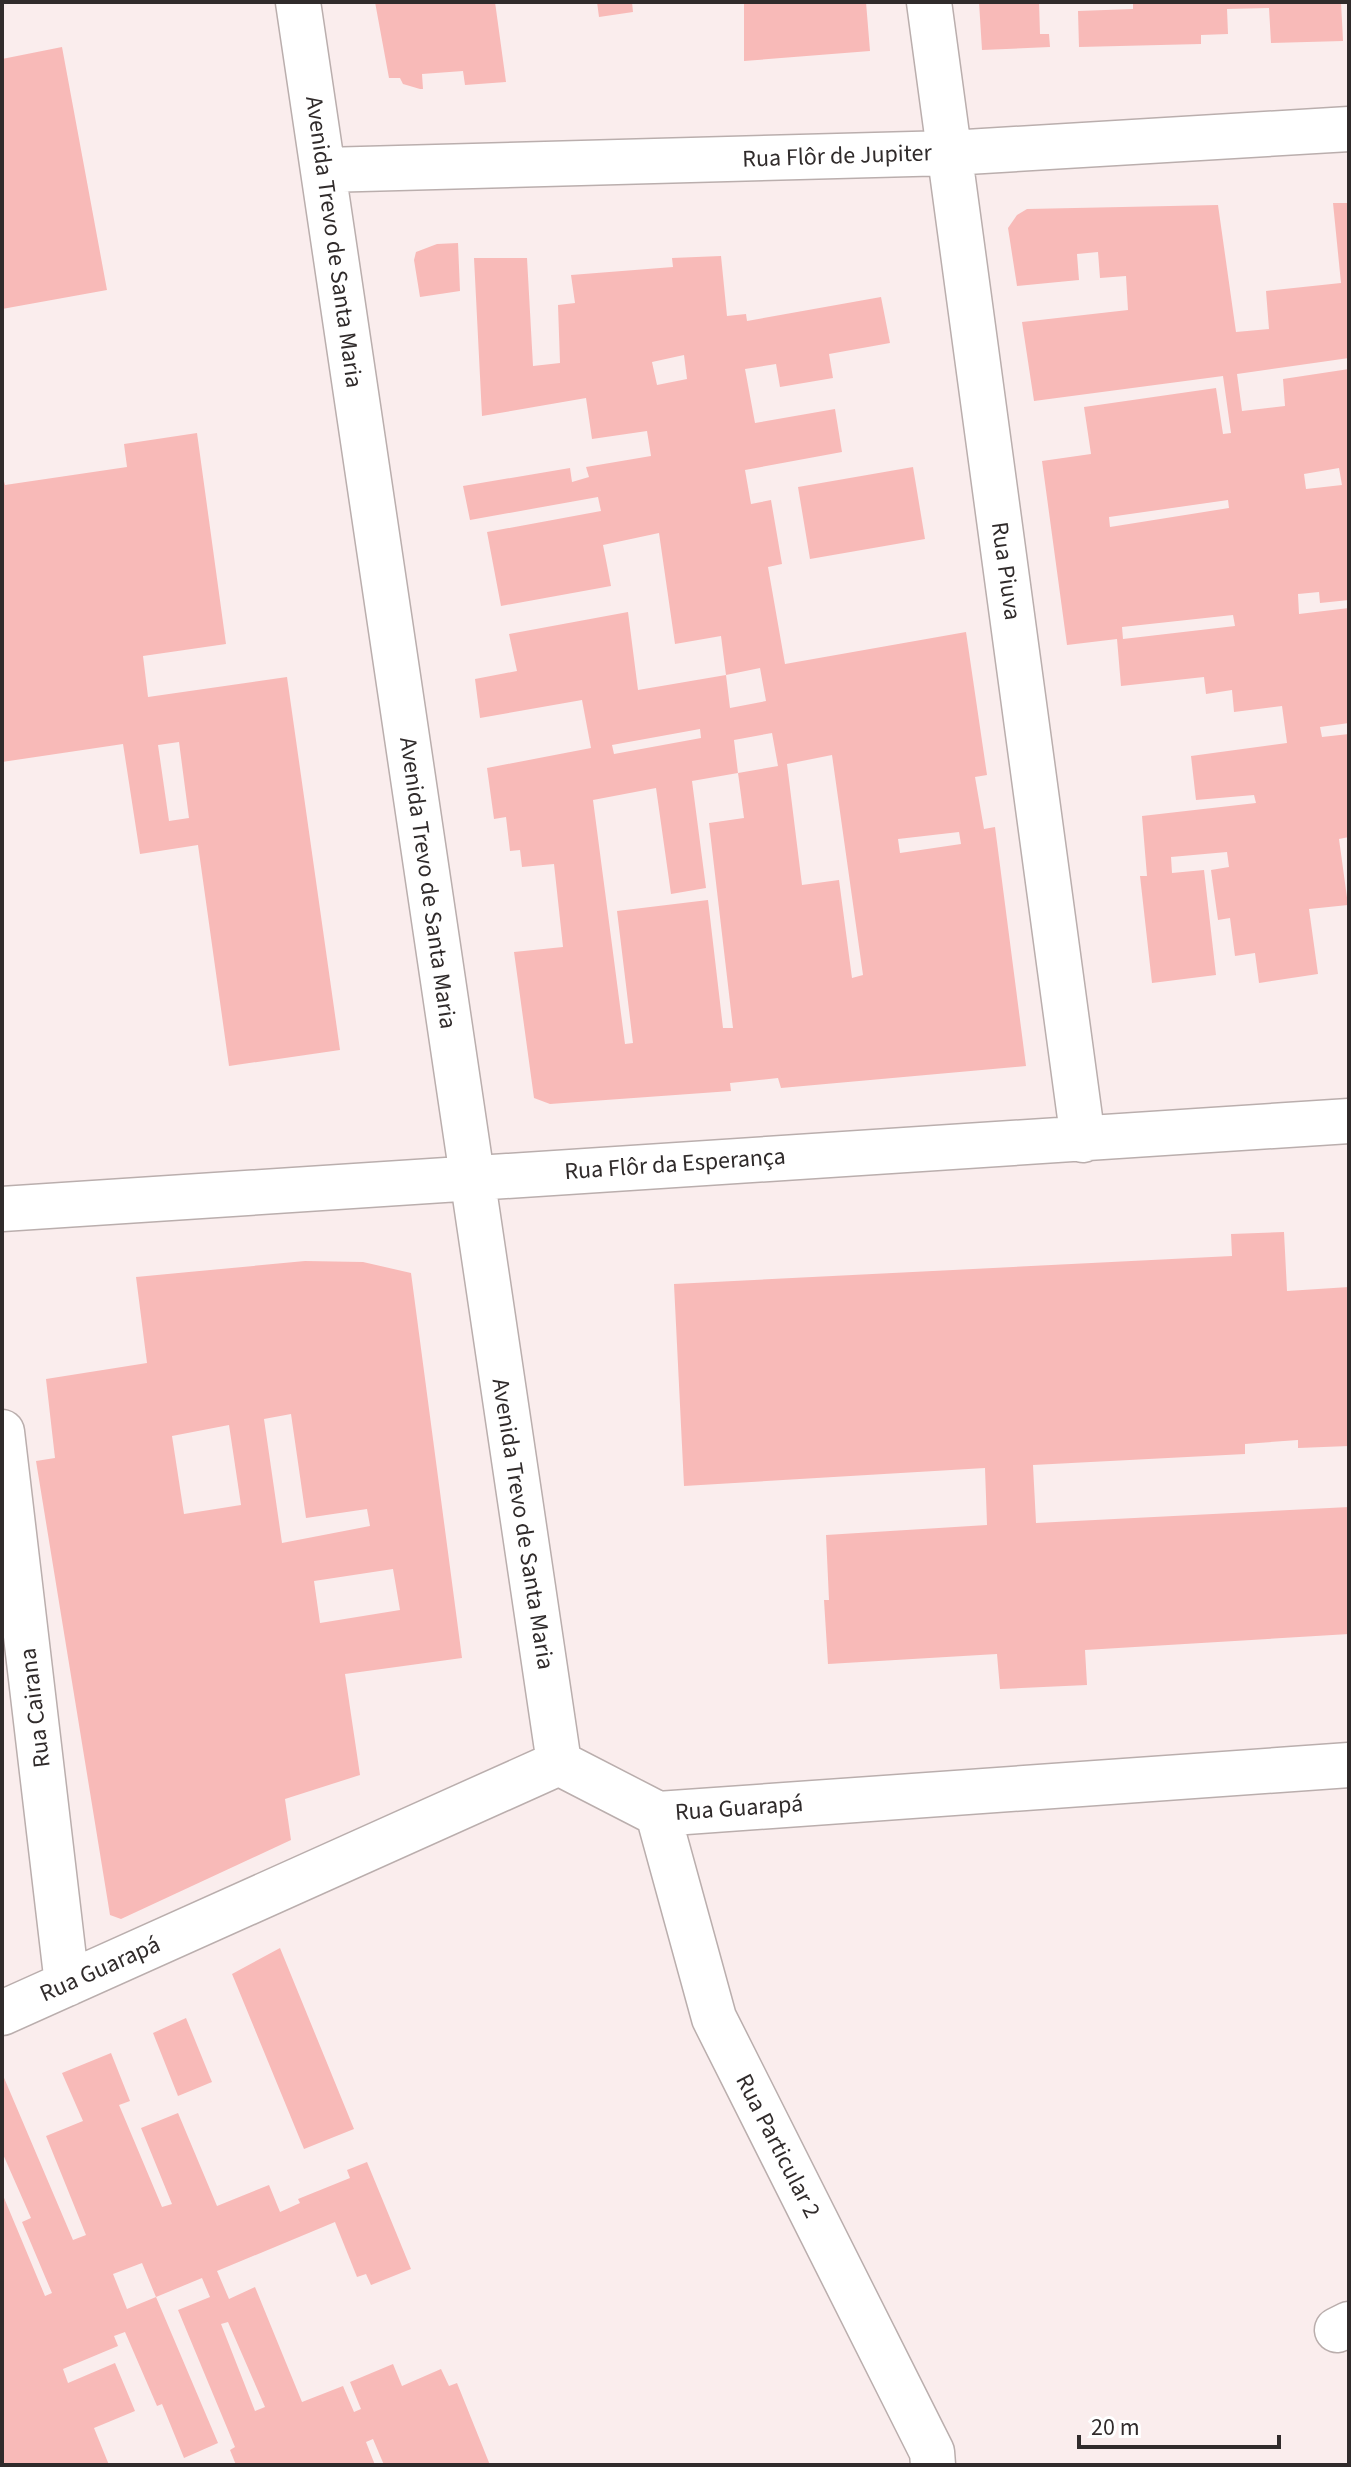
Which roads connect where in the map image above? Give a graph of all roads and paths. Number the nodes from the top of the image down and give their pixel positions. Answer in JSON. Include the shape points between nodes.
{"nodes":[{"id":1,"x":298,"y":2,"type":"edge"},
{"id":2,"x":929,"y":2,"type":"edge"},
{"id":3,"x":1349,"y":129,"type":"edge"},
{"id":4,"x":950,"y":153,"type":"junction"},
{"id":5,"x":324,"y":170,"type":"junction"},
{"id":6,"x":1349,"y":1121,"type":"edge"},
{"id":7,"x":1083,"y":1140,"type":"junction"},
{"id":8,"x":471,"y":1179,"type":"junction"},
{"id":9,"x":2,"y":1209,"type":"edge"},
{"id":10,"x":2,"y":1432,"type":"edge"},
{"id":11,"x":559,"y":1763,"type":"junction"},
{"id":12,"x":1349,"y":1765,"type":"edge"},
{"id":13,"x":658,"y":1814,"type":"junction"},
{"id":14,"x":67,"y":1984,"type":"junction"},
{"id":15,"x":2,"y":2013,"type":"edge"},
{"id":16,"x":933,"y":2465,"type":"edge"}],
"edges":[{"from":1,"to":5,"type":"street","name":"Avenida Trevo de Santa Maria"},
{"from":2,"to":4,"type":"street","name":"Rua Piuva"},
{"from":3,"to":4,"type":"street","name":"Rua Flôr de Jupiter"},
{"from":4,"to":5,"type":"street","name":"Rua Flôr de Jupiter"},
{"from":4,"to":7,"type":"street","name":"Rua Piuva"},
{"from":5,"to":8,"type":"street","name":"Avenida Trevo de Santa Maria"},
{"from":6,"to":7,"type":"street","name":"Rua Flôr da Esperança"},
{"from":7,"to":8,"type":"street","name":"Rua Flôr da Esperança"},
{"from":8,"to":9,"type":"street","name":"Rua Flôr da Esperança"},
{"from":8,"to":11,"type":"street","name":"Avenida Trevo de Santa Maria"},
{"from":10,"to":14,"type":"street","name":"Rua Cairana"},
{"from":11,"to":13,"type":"street","name":"Rua Guarapá"},
{"from":11,"to":14,"type":"street","name":"Rua Guarapá"},
{"from":12,"to":13,"type":"street","name":"Rua Guarapá"},
{"from":13,"to":16,"type":"street","name":"Rua Particular 2","via":[[714,2018],[932,2452]]},
{"from":14,"to":15,"type":"street","name":"Rua Guarapá"}]}
